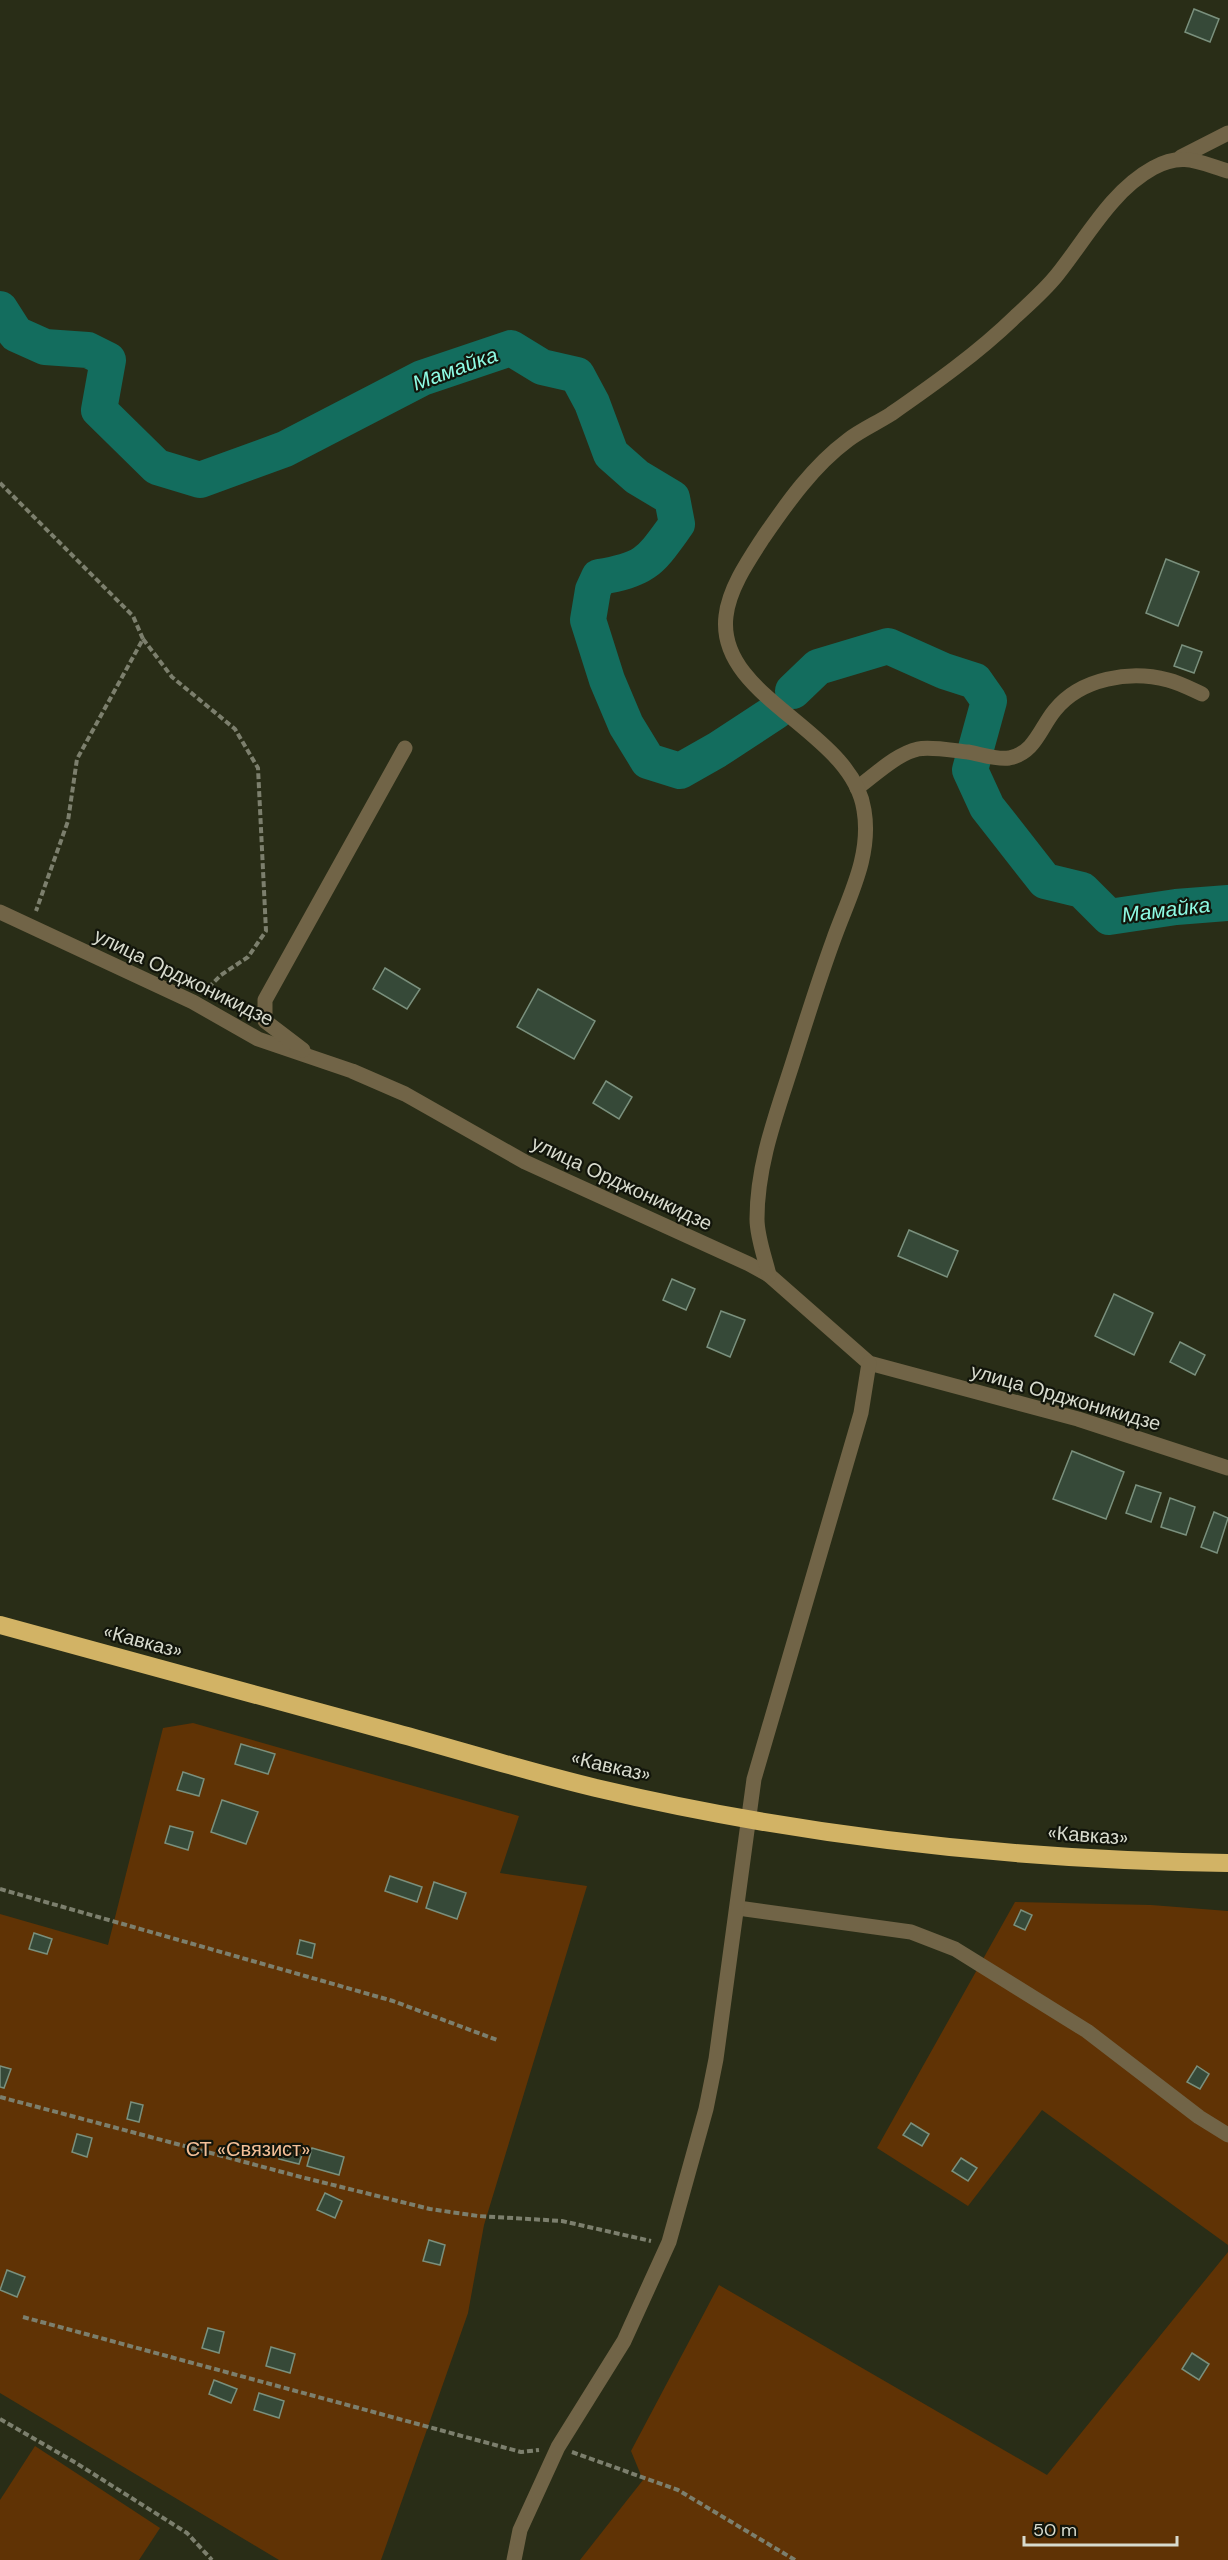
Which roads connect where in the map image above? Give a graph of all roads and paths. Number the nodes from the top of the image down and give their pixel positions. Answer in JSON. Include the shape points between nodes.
{"nodes":[{"id":1,"x":1228,"y":134,"type":"edge"},
{"id":2,"x":1181,"y":157,"type":"junction"},
{"id":3,"x":1228,"y":171,"type":"edge"},
{"id":4,"x":0,"y":483,"type":"edge"},
{"id":5,"x":143,"y":639,"type":"junction"},
{"id":6,"x":1202,"y":694,"type":"dead end"},
{"id":7,"x":405,"y":748,"type":"dead end"},
{"id":8,"x":857,"y":788,"type":"junction"},
{"id":9,"x":0,"y":912,"type":"edge"},
{"id":10,"x":31,"y":926,"type":"junction"},
{"id":11,"x":194,"y":1002,"type":"junction"},
{"id":12,"x":312,"y":1057,"type":"junction"},
{"id":13,"x":769,"y":1275,"type":"junction"},
{"id":14,"x":869,"y":1363,"type":"junction"},
{"id":15,"x":1228,"y":1468,"type":"edge"},
{"id":16,"x":0,"y":1624,"type":"edge"},
{"id":17,"x":749,"y":1819,"type":"junction"},
{"id":18,"x":1228,"y":1863,"type":"edge"},
{"id":19,"x":0,"y":1889,"type":"edge"},
{"id":20,"x":738,"y":1908,"type":"junction"},
{"id":21,"x":497,"y":2040,"type":"dead end"},
{"id":22,"x":0,"y":2097,"type":"edge"},
{"id":23,"x":1228,"y":2135,"type":"edge"},
{"id":24,"x":669,"y":2242,"type":"junction"},
{"id":25,"x":23,"y":2317,"type":"dead end"},
{"id":26,"x":0,"y":2419,"type":"edge"},
{"id":27,"x":558,"y":2446,"type":"junction"},
{"id":28,"x":212,"y":2560,"type":"edge"},
{"id":29,"x":514,"y":2560,"type":"edge"},
{"id":30,"x":795,"y":2560,"type":"edge"}],
"edges":[{"from":1,"to":2,"type":"street"},
{"from":2,"to":3,"type":"street"},
{"from":2,"to":8,"type":"street","via":[[1152,168],[1116,197],[1055,278],[1014,318],[921,392],[847,441],[814,471],[754,551],[735,587],[726,617],[729,645],[740,668],[791,719],[816,736]]},
{"from":4,"to":5,"type":"path","via":[[133,616]]},
{"from":5,"to":10,"type":"path","via":[[77,759],[68,821]]},
{"from":5,"to":11,"type":"path","via":[[172,677],[236,729],[258,768],[266,931],[248,957],[221,975]]},
{"from":6,"to":8,"type":"street","via":[[1169,680],[1140,676],[1110,678],[1079,690],[1055,710],[1024,753],[1007,759],[919,748]]},
{"from":7,"to":12,"type":"street","via":[[265,1000],[265,1021]]},
{"from":8,"to":13,"type":"street","via":[[864,810],[863,862],[763,1153],[757,1222]]},
{"from":9,"to":10,"type":"street","name":"улица Орджоникидзе"},
{"from":10,"to":11,"type":"street","name":"улица Орджоникидзе"},
{"from":11,"to":12,"type":"street","name":"улица Орджоникидзе","via":[[258,1039]]},
{"from":12,"to":13,"type":"street","name":"улица Орджоникидзе","via":[[405,1094],[525,1162]]},
{"from":13,"to":14,"type":"street","name":"улица Орджоникидзе"},
{"from":14,"to":15,"type":"street","name":"улица Орджоникидзе","via":[[1078,1419]]},
{"from":14,"to":17,"type":"street","via":[[861,1413],[754,1779]]},
{"from":16,"to":17,"type":"highway","name":"«Кавказ»","via":[[596,1788]]},
{"from":17,"to":18,"type":"highway","name":"«Кавказ»","via":[[877,1839],[999,1851]]},
{"from":17,"to":20,"type":"street"},
{"from":19,"to":21,"type":"path","via":[[393,2001]]},
{"from":20,"to":23,"type":"street","via":[[911,1932],[955,1949],[1087,2031]]},
{"from":20,"to":24,"type":"street","via":[[706,2109]]},
{"from":22,"to":24,"type":"path","via":[[430,2209],[562,2221]]},
{"from":24,"to":27,"type":"street","via":[[624,2341]]},
{"from":25,"to":27,"type":"path","via":[[521,2452]]},
{"from":26,"to":28,"type":"path","via":[[187,2533]]},
{"from":27,"to":29,"type":"street","via":[[520,2530]]},
{"from":27,"to":30,"type":"path","via":[[678,2490]]}]}
